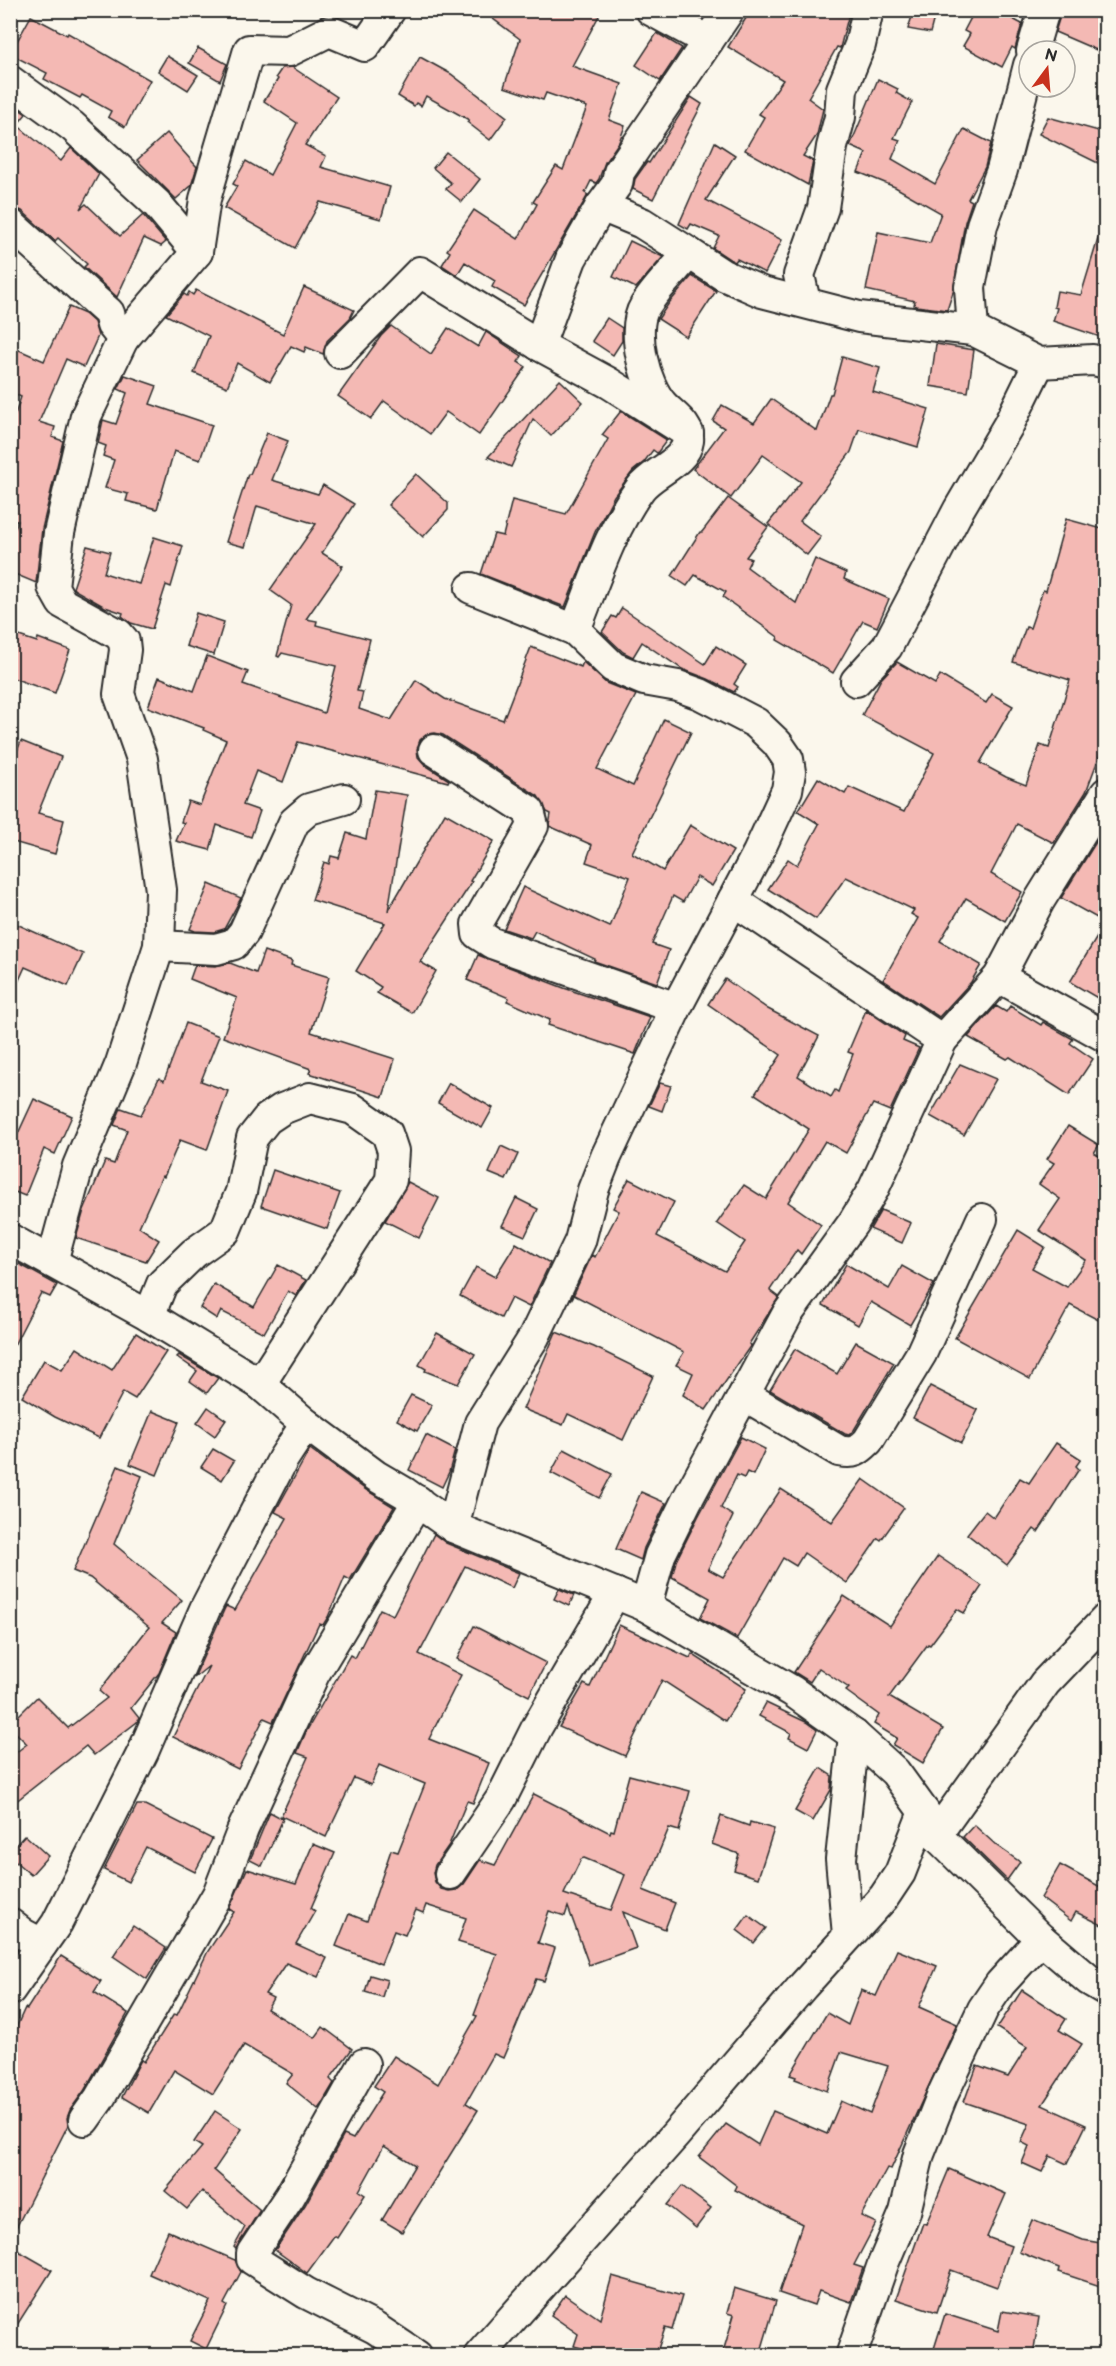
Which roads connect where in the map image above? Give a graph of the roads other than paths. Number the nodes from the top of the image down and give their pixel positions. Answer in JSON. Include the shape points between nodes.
{"nodes":[{"id":1,"x":390,"y":10,"type":"edge"},
{"id":2,"x":651,"y":10,"type":"edge"},
{"id":3,"x":729,"y":10,"type":"edge"},
{"id":4,"x":868,"y":10,"type":"edge"},
{"id":5,"x":1044,"y":10,"type":"edge"},
{"id":6,"x":1036,"y":39,"type":"edge"},
{"id":7,"x":708,"y":41,"type":"junction"},
{"id":8,"x":10,"y":81,"type":"edge"},
{"id":9,"x":1020,"y":99,"type":"edge"},
{"id":10,"x":601,"y":206,"type":"junction"},
{"id":11,"x":10,"y":224,"type":"edge"},
{"id":12,"x":197,"y":252,"type":"junction"},
{"id":13,"x":689,"y":253,"type":"junction"},
{"id":14,"x":805,"y":302,"type":"junction"},
{"id":15,"x":973,"y":330,"type":"junction"},
{"id":16,"x":123,"y":339,"type":"junction"},
{"id":17,"x":539,"y":345,"type":"junction"},
{"id":18,"x":340,"y":353,"type":"dead end"},
{"id":19,"x":1039,"y":363,"type":"junction"},
{"id":20,"x":1106,"y":363,"type":"edge"},
{"id":21,"x":688,"y":433,"type":"junction"},
{"id":22,"x":471,"y":588,"type":"dead end"},
{"id":23,"x":575,"y":630,"type":"junction"},
{"id":24,"x":856,"y":681,"type":"dead end"},
{"id":25,"x":434,"y":750,"type":"dead end"},
{"id":26,"x":344,"y":800,"type":"dead end"},
{"id":27,"x":1101,"y":809,"type":"edge"},
{"id":28,"x":733,"y":900,"type":"junction"},
{"id":29,"x":159,"y":946,"type":"junction"},
{"id":30,"x":999,"y":977,"type":"junction"},
{"id":31,"x":676,"y":1008,"type":"junction"},
{"id":32,"x":1106,"y":1037,"type":"edge"},
{"id":33,"x":942,"y":1040,"type":"junction"},
{"id":34,"x":982,"y":1219,"type":"dead end"},
{"id":35,"x":10,"y":1239,"type":"edge"},
{"id":36,"x":52,"y":1262,"type":"junction"},
{"id":37,"x":149,"y":1316,"type":"junction"},
{"id":38,"x":260,"y":1384,"type":"junction"},
{"id":39,"x":744,"y":1395,"type":"junction"},
{"id":40,"x":306,"y":1424,"type":"junction"},
{"id":41,"x":418,"y":1501,"type":"junction"},
{"id":42,"x":453,"y":1527,"type":"junction"},
{"id":43,"x":615,"y":1593,"type":"junction"},
{"id":44,"x":646,"y":1606,"type":"junction"},
{"id":45,"x":1106,"y":1619,"type":"edge"},
{"id":46,"x":854,"y":1735,"type":"junction"},
{"id":47,"x":930,"y":1823,"type":"junction"},
{"id":48,"x":450,"y":1874,"type":"dead end"},
{"id":49,"x":10,"y":1924,"type":"edge"},
{"id":50,"x":848,"y":1935,"type":"junction"},
{"id":51,"x":1041,"y":1939,"type":"junction"},
{"id":52,"x":42,"y":1944,"type":"junction"},
{"id":53,"x":10,"y":1990,"type":"edge"},
{"id":54,"x":1106,"y":1990,"type":"edge"},
{"id":55,"x":364,"y":2064,"type":"dead end"},
{"id":56,"x":84,"y":2120,"type":"dead end"},
{"id":57,"x":417,"y":2355,"type":"edge"},
{"id":58,"x":479,"y":2355,"type":"edge"},
{"id":59,"x":851,"y":2355,"type":"edge"}],
"edges":[{"from":1,"to":12,"type":"street","via":[[365,46],[329,31],[289,51],[249,50],[205,199]]},
{"from":2,"to":7,"type":"street"},
{"from":3,"to":7,"type":"street"},
{"from":4,"to":14,"type":"street","via":[[860,45],[842,89],[823,208],[800,275]]},
{"from":5,"to":6,"type":"street"},
{"from":7,"to":10,"type":"street","via":[[619,172],[617,184]]},
{"from":8,"to":12,"type":"street","via":[[72,126],[148,196]]},
{"from":9,"to":15,"type":"street","via":[[1002,170],[982,225],[970,287]]},
{"from":10,"to":13,"type":"street","via":[[642,223]]},
{"from":10,"to":17,"type":"street","via":[[571,259]]},
{"from":11,"to":16,"type":"street","via":[[109,313],[112,326]]},
{"from":12,"to":16,"type":"street"},
{"from":13,"to":14,"type":"street","via":[[723,275],[762,292]]},
{"from":13,"to":21,"type":"street","via":[[644,308],[640,324],[642,363],[661,404]]},
{"from":14,"to":15,"type":"street","via":[[859,317]]},
{"from":15,"to":19,"type":"street"},
{"from":16,"to":29,"type":"street","via":[[86,416],[59,533],[53,586],[62,603],[124,641],[119,694],[142,759],[161,890]]},
{"from":17,"to":18,"type":"street","via":[[420,272]]},
{"from":17,"to":21,"type":"street"},
{"from":19,"to":20,"type":"street"},
{"from":19,"to":24,"type":"street","via":[[887,647]]},
{"from":21,"to":23,"type":"street","via":[[688,443],[680,456],[643,485],[629,505]]},
{"from":22,"to":23,"type":"street"},
{"from":23,"to":28,"type":"street","via":[[613,667],[644,680],[700,694],[756,723],[788,759],[787,790]]},
{"from":25,"to":31,"type":"street","via":[[529,811],[533,826],[477,924],[478,934]]},
{"from":26,"to":29,"type":"street","via":[[309,809],[294,822],[244,932],[234,944],[216,949]]},
{"from":27,"to":30,"type":"street","via":[[1039,901]]},
{"from":28,"to":31,"type":"street"},
{"from":28,"to":33,"type":"street"},
{"from":29,"to":36,"type":"street","via":[[121,1063],[78,1166]]},
{"from":30,"to":32,"type":"street"},
{"from":30,"to":33,"type":"street"},
{"from":31,"to":42,"type":"street","via":[[606,1157],[580,1241],[534,1337],[480,1423]]},
{"from":33,"to":39,"type":"street","via":[[873,1190],[788,1313]]},
{"from":34,"to":39,"type":"street","via":[[921,1354],[859,1451],[839,1451]]},
{"from":35,"to":36,"type":"street"},
{"from":36,"to":37,"type":"street"},
{"from":37,"to":38,"type":"street"},
{"from":37,"to":38,"type":"street","via":[[162,1284],[225,1230],[241,1192],[252,1138],[267,1119],[310,1098],[353,1109],[387,1134],[393,1151],[391,1180]]},
{"from":38,"to":40,"type":"street"},
{"from":39,"to":44,"type":"street","via":[[660,1555]]},
{"from":40,"to":41,"type":"street","via":[[376,1476]]},
{"from":40,"to":52,"type":"street","via":[[205,1609],[143,1752],[57,1923]]},
{"from":41,"to":42,"type":"street"},
{"from":41,"to":56,"type":"street","via":[[314,1674],[243,1829],[218,1894]]},
{"from":42,"to":43,"type":"street"},
{"from":43,"to":44,"type":"street"},
{"from":43,"to":48,"type":"street","via":[[537,1727],[501,1799]]},
{"from":44,"to":46,"type":"street","via":[[792,1691]]},
{"from":45,"to":47,"type":"street","via":[[1045,1683]]},
{"from":46,"to":47,"type":"street","via":[[895,1772]]},
{"from":46,"to":50,"type":"street","via":[[840,1859]]},
{"from":47,"to":50,"type":"street","via":[[884,1898]]},
{"from":47,"to":51,"type":"street"},
{"from":49,"to":52,"type":"street"},
{"from":50,"to":58,"type":"street"},
{"from":51,"to":54,"type":"street"},
{"from":51,"to":59,"type":"street","via":[[983,2008],[942,2096],[919,2154],[905,2212]]},
{"from":52,"to":53,"type":"street"},
{"from":55,"to":57,"type":"street","via":[[252,2259]]}]}
